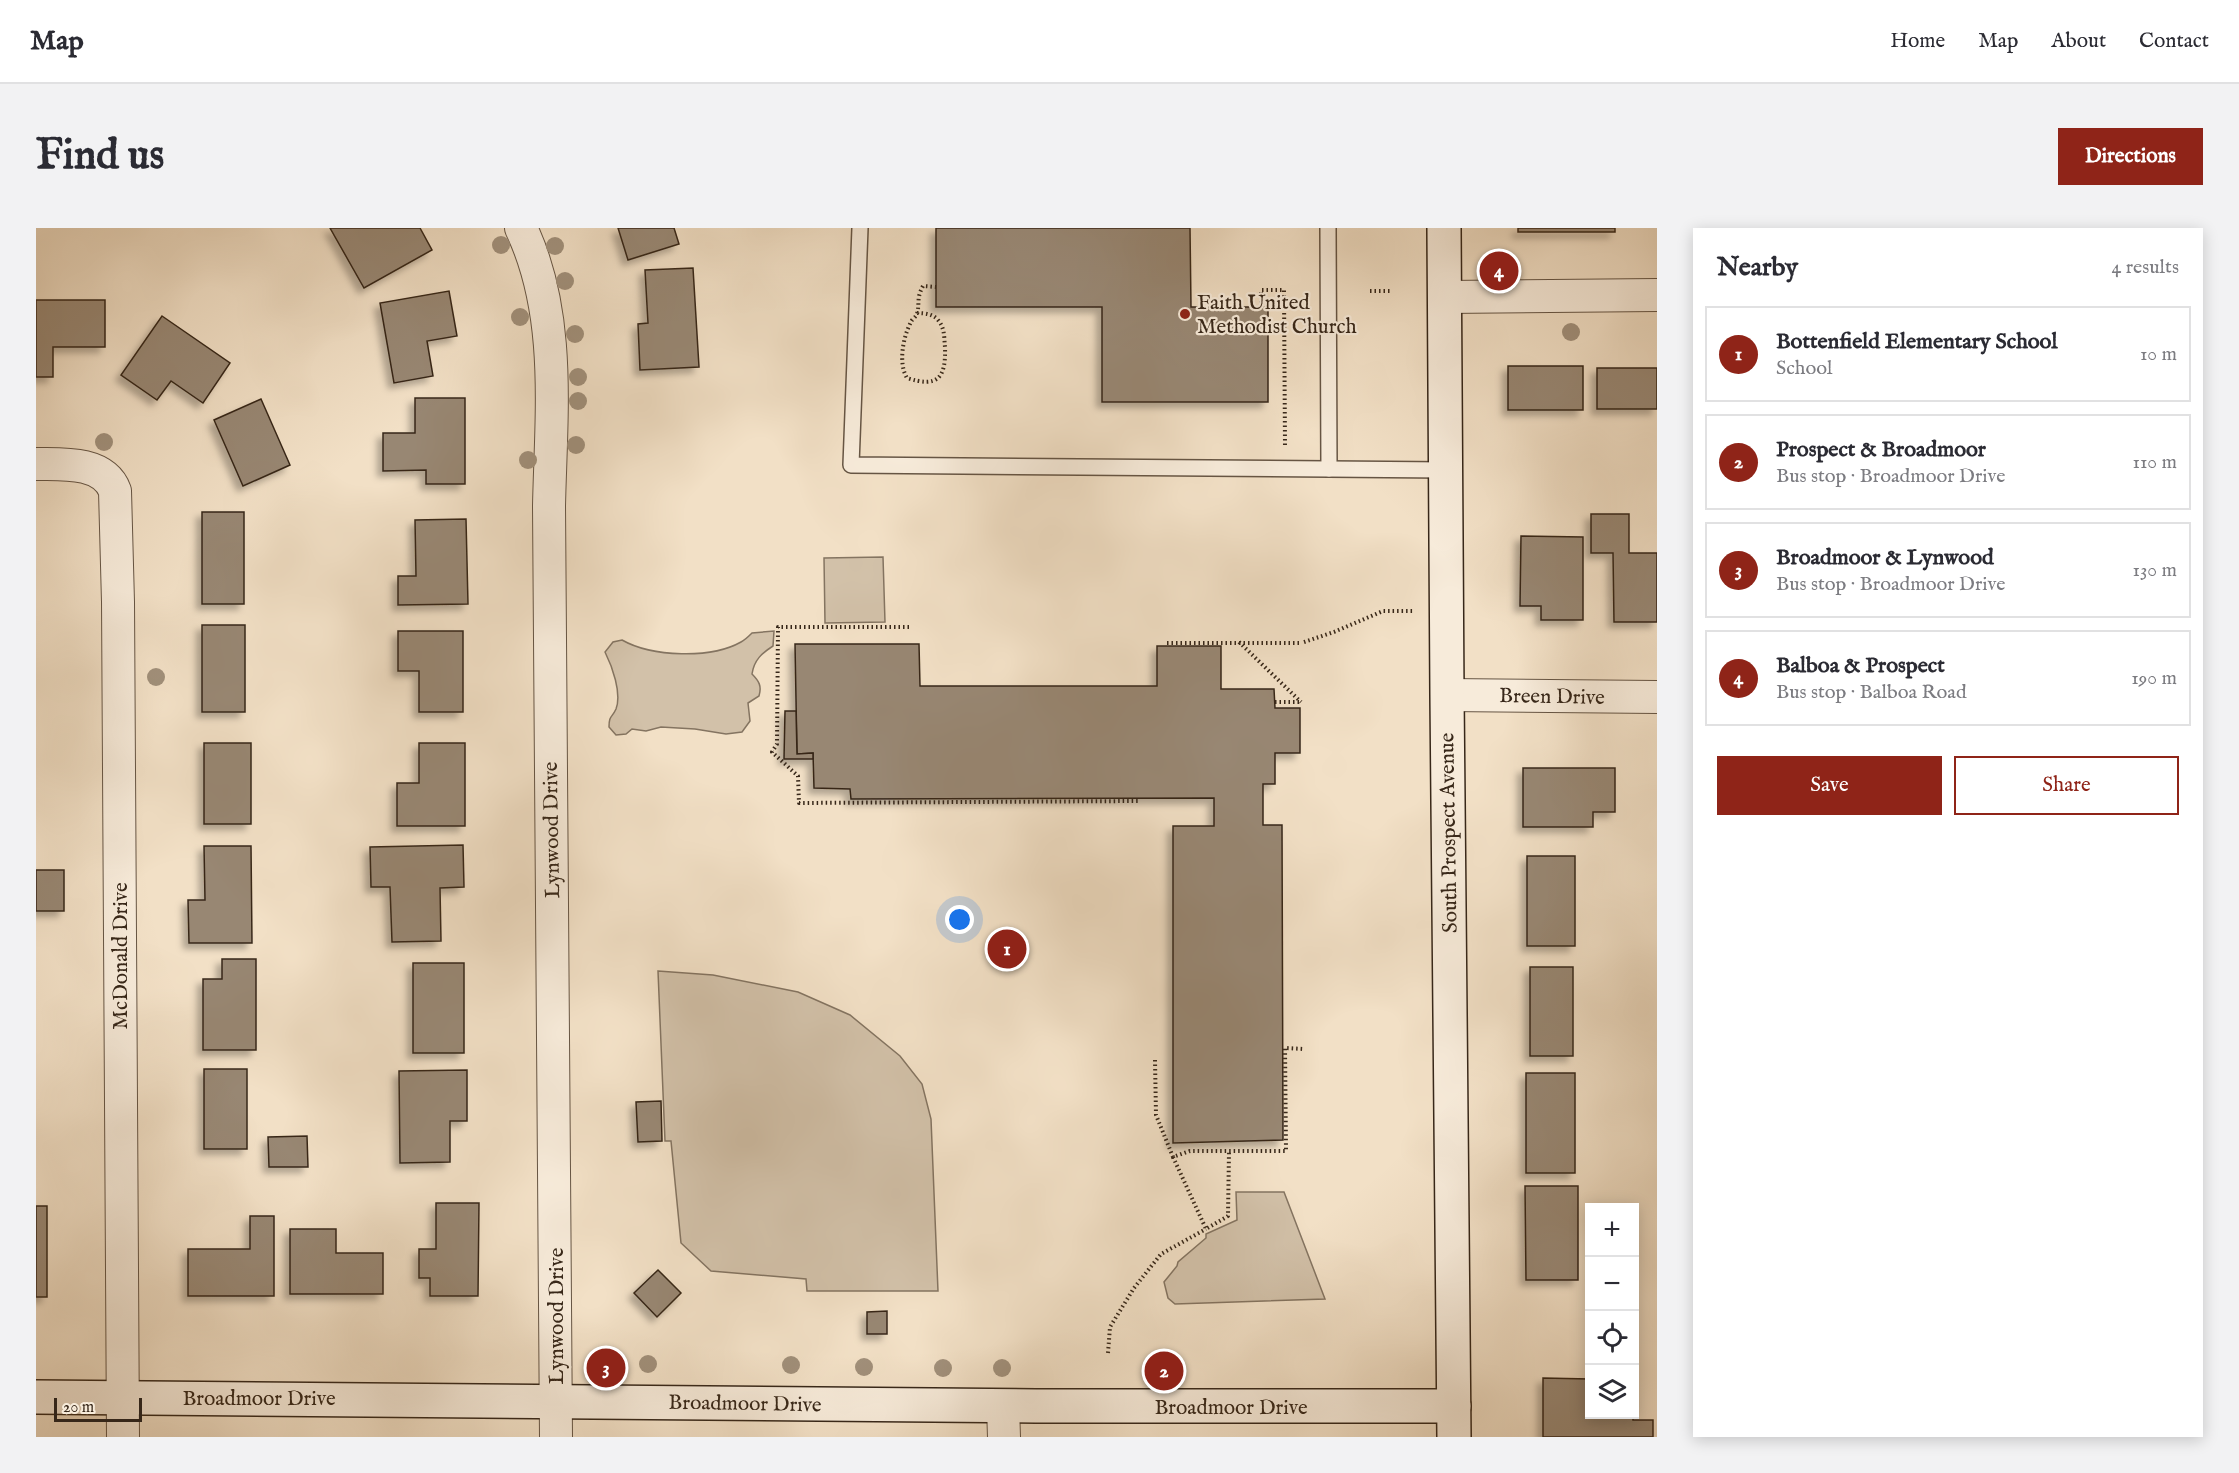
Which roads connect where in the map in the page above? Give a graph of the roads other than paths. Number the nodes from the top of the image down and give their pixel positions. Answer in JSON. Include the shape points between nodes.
{"nodes":[{"id":1,"x":521,"y":228,"type":"edge"},
{"id":2,"x":860,"y":228,"type":"edge"},
{"id":3,"x":1328,"y":228,"type":"edge"},
{"id":4,"x":1444,"y":228,"type":"edge"},
{"id":5,"x":1657,"y":295,"type":"edge"},
{"id":6,"x":1445,"y":297,"type":"junction"},
{"id":7,"x":36,"y":464,"type":"edge"},
{"id":8,"x":1329,"y":469,"type":"junction"},
{"id":9,"x":1446,"y":470,"type":"junction"},
{"id":10,"x":1446,"y":695,"type":"junction"},
{"id":11,"x":1657,"y":698,"type":"edge"},
{"id":12,"x":36,"y":1396,"type":"edge"},
{"id":13,"x":123,"y":1397,"type":"junction"},
{"id":14,"x":556,"y":1401,"type":"junction"},
{"id":15,"x":1003,"y":1421,"type":"edge"},
{"id":16,"x":1454,"y":1421,"type":"edge"},
{"id":17,"x":123,"y":1437,"type":"edge"},
{"id":18,"x":556,"y":1437,"type":"edge"}],
"edges":[{"from":1,"to":14,"type":"street","name":"Lynwood Drive","via":[[538,279],[553,378],[549,506]]},
{"from":2,"to":8,"type":"lane","via":[[851,465]]},
{"from":3,"to":8,"type":"lane"},
{"from":4,"to":6,"type":"street","name":"South Prospect Avenue"},
{"from":5,"to":6,"type":"street"},
{"from":6,"to":9,"type":"street","name":"South Prospect Avenue"},
{"from":7,"to":13,"type":"street","name":"McDonald Drive","via":[[92,468],[107,477],[115,490]]},
{"from":8,"to":9,"type":"lane"},
{"from":9,"to":10,"type":"street","name":"South Prospect Avenue"},
{"from":10,"to":11,"type":"street","name":"Breen Drive"},
{"from":10,"to":16,"type":"street","name":"South Prospect Avenue"},
{"from":12,"to":13,"type":"street","name":"Broadmoor Drive"},
{"from":13,"to":14,"type":"street","name":"Broadmoor Drive"},
{"from":13,"to":17,"type":"street","name":"McDonald Drive"},
{"from":14,"to":15,"type":"street","name":"Broadmoor Drive"},
{"from":14,"to":18,"type":"street","name":"Lynwood Drive"},
{"from":15,"to":16,"type":"street","name":"Broadmoor Drive"}]}
